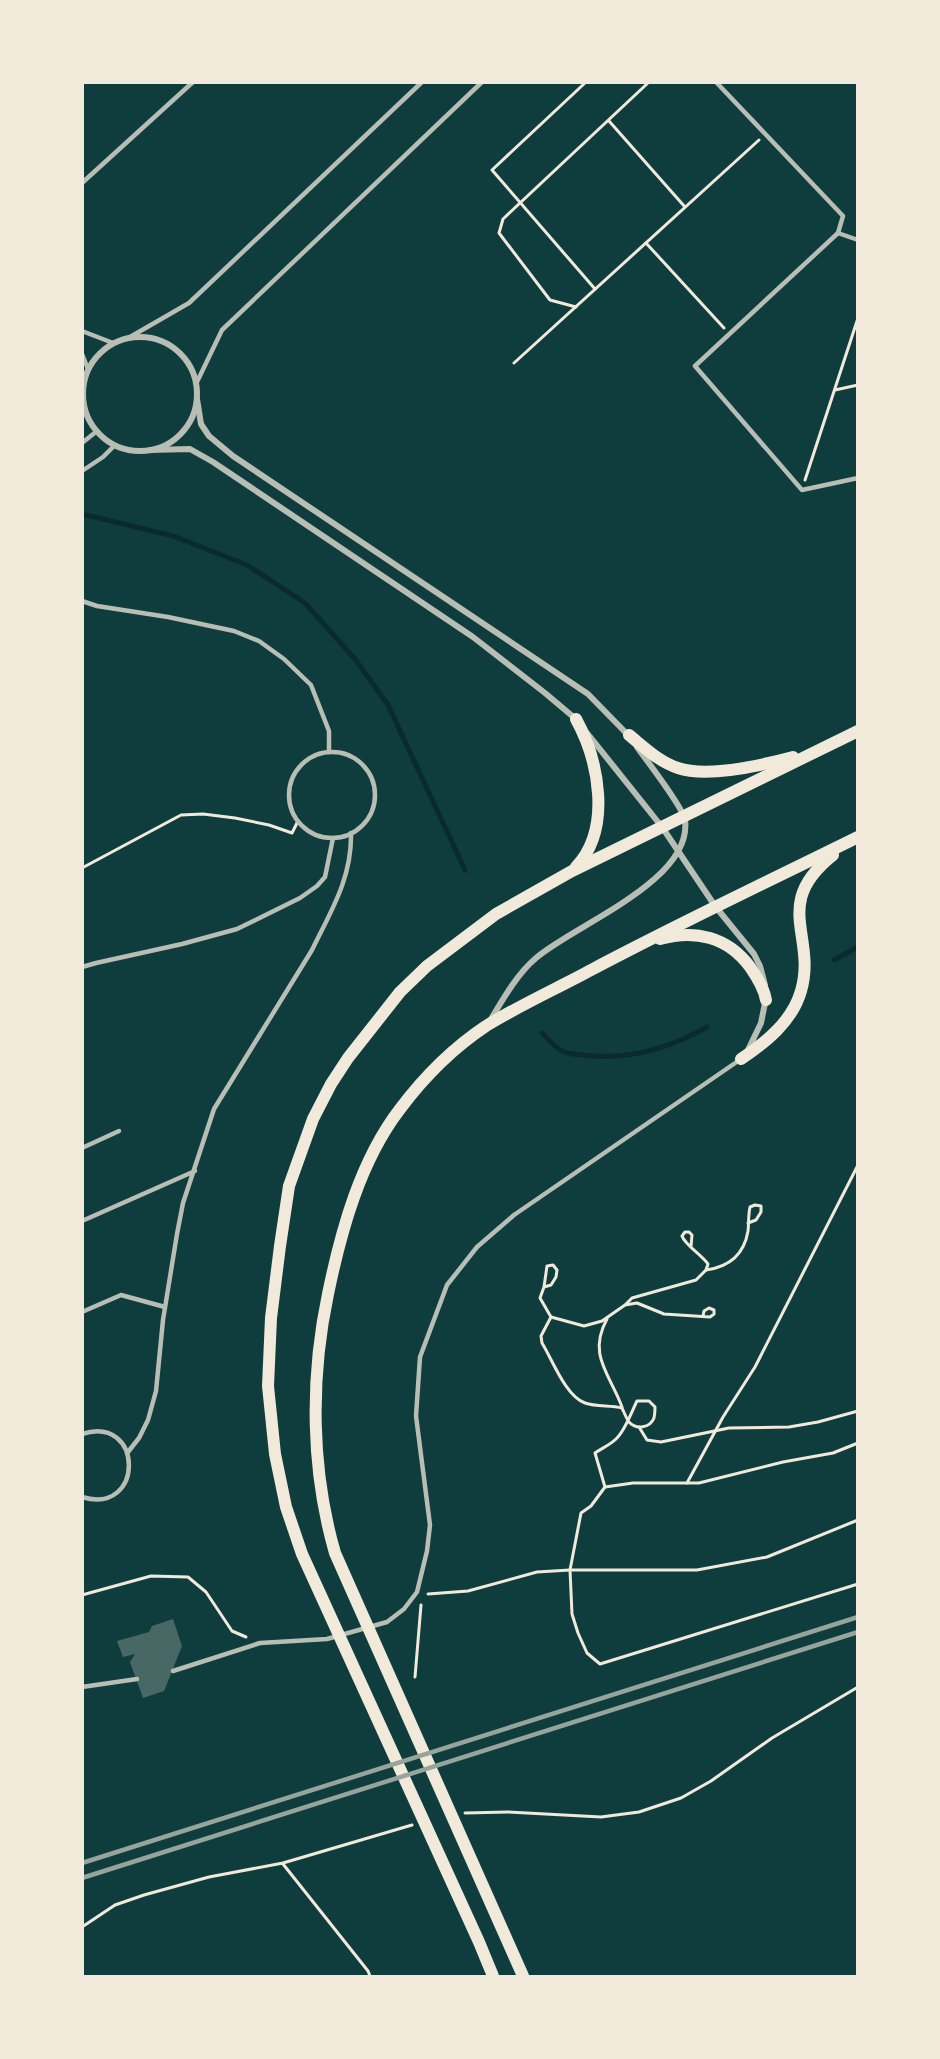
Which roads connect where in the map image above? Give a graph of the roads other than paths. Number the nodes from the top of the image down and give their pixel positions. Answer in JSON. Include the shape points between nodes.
{"nodes":[{"id":1,"x":193,"y":82,"type":"edge"},
{"id":2,"x":422,"y":82,"type":"edge"},
{"id":3,"x":482,"y":82,"type":"edge"},
{"id":4,"x":716,"y":82,"type":"edge"},
{"id":5,"x":82,"y":183,"type":"edge"},
{"id":6,"x":838,"y":233,"type":"junction"},
{"id":7,"x":858,"y":240,"type":"edge"},
{"id":8,"x":82,"y":331,"type":"edge"},
{"id":9,"x":130,"y":337,"type":"junction"},
{"id":10,"x":113,"y":343,"type":"junction"},
{"id":11,"x":82,"y":354,"type":"edge"},
{"id":12,"x":88,"y":369,"type":"junction"},
{"id":13,"x":196,"y":384,"type":"junction"},
{"id":14,"x":197,"y":399,"type":"junction"},
{"id":15,"x":97,"y":431,"type":"junction"},
{"id":16,"x":82,"y":443,"type":"edge"},
{"id":17,"x":115,"y":445,"type":"junction"},
{"id":18,"x":150,"y":450,"type":"junction"},
{"id":19,"x":85,"y":470,"type":"edge"},
{"id":20,"x":858,"y":478,"type":"edge"},
{"id":21,"x":82,"y":601,"type":"edge"},
{"id":22,"x":576,"y":719,"type":"junction"},
{"id":23,"x":858,"y":731,"type":"edge"},
{"id":24,"x":628,"y":735,"type":"junction"},
{"id":25,"x":828,"y":746,"type":"junction"},
{"id":26,"x":328,"y":752,"type":"junction"},
{"id":27,"x":683,"y":815,"type":"junction"},
{"id":28,"x":662,"y":827,"type":"junction"},
{"id":29,"x":351,"y":833,"type":"junction"},
{"id":30,"x":333,"y":838,"type":"junction"},
{"id":31,"x":857,"y":838,"type":"edge"},
{"id":32,"x":678,"y":849,"type":"junction"},
{"id":33,"x":572,"y":871,"type":"junction"},
{"id":34,"x":715,"y":906,"type":"junction"},
{"id":35,"x":638,"y":945,"type":"junction"},
{"id":36,"x":82,"y":968,"type":"edge"},
{"id":37,"x":766,"y":1000,"type":"junction"},
{"id":38,"x":486,"y":1026,"type":"junction"},
{"id":39,"x":741,"y":1059,"type":"junction"},
{"id":40,"x":119,"y":1131,"type":"dead end"},
{"id":41,"x":82,"y":1148,"type":"edge"},
{"id":42,"x":195,"y":1170,"type":"junction"},
{"id":43,"x":82,"y":1221,"type":"edge"},
{"id":44,"x":165,"y":1307,"type":"junction"},
{"id":45,"x":82,"y":1311,"type":"edge"},
{"id":46,"x":82,"y":1434,"type":"edge"},
{"id":47,"x":128,"y":1452,"type":"junction"},
{"id":48,"x":82,"y":1497,"type":"edge"},
{"id":49,"x":172,"y":1671,"type":"dead end"},
{"id":50,"x":137,"y":1679,"type":"dead end"},
{"id":51,"x":82,"y":1687,"type":"edge"},
{"id":52,"x":493,"y":1977,"type":"edge"},
{"id":53,"x":524,"y":1977,"type":"edge"}],
"edges":[{"from":1,"to":5,"type":"lane"},
{"from":2,"to":9,"type":"lane","via":[[189,303]]},
{"from":3,"to":13,"type":"lane","via":[[222,330]]},
{"from":4,"to":6,"type":"lane","via":[[843,216]]},
{"from":6,"to":7,"type":"lane"},
{"from":6,"to":20,"type":"lane","via":[[694,366],[802,490]]},
{"from":8,"to":10,"type":"lane"},
{"from":9,"to":10,"type":"street"},
{"from":9,"to":13,"type":"street","via":[[165,342],[180,352]]},
{"from":10,"to":12,"type":"street","via":[[94,358]]},
{"from":11,"to":12,"type":"lane"},
{"from":12,"to":15,"type":"street","via":[[83,404]]},
{"from":13,"to":14,"type":"street"},
{"from":14,"to":18,"type":"street","via":[[194,413],[177,437]]},
{"from":14,"to":24,"type":"street","via":[[201,424],[233,456],[588,694]]},
{"from":15,"to":16,"type":"lane"},
{"from":15,"to":17,"type":"street"},
{"from":17,"to":18,"type":"street"},
{"from":17,"to":19,"type":"lane"},
{"from":18,"to":22,"type":"street","via":[[190,449],[213,462],[472,637]]},
{"from":21,"to":26,"type":"lane","via":[[234,631],[259,641],[311,685],[328,731]]},
{"from":22,"to":28,"type":"street"},
{"from":22,"to":33,"type":"main road","via":[[591,754],[598,801],[591,846]]},
{"from":23,"to":25,"type":"main road"},
{"from":24,"to":25,"type":"main road","via":[[660,759],[693,772],[785,759]]},
{"from":24,"to":27,"type":"street"},
{"from":25,"to":27,"type":"main road"},
{"from":26,"to":29,"type":"lane","via":[[342,753],[364,766],[375,790],[372,809],[362,826]]},
{"from":26,"to":30,"type":"lane","via":[[304,762],[296,772],[290,784],[290,803],[298,821],[308,830]]},
{"from":27,"to":28,"type":"main road"},
{"from":27,"to":32,"type":"street","via":[[685,831]]},
{"from":28,"to":32,"type":"street"},
{"from":28,"to":33,"type":"main road"},
{"from":29,"to":30,"type":"lane"},
{"from":29,"to":42,"type":"lane","via":[[344,882],[312,950],[214,1109]]},
{"from":30,"to":36,"type":"lane","via":[[325,877],[300,898],[237,929]]},
{"from":31,"to":34,"type":"main road"},
{"from":31,"to":39,"type":"main road","via":[[819,867],[803,892],[799,914],[804,976],[796,1004],[771,1036]]},
{"from":32,"to":34,"type":"street"},
{"from":32,"to":38,"type":"street","via":[[666,868],[640,892],[536,958]]},
{"from":33,"to":52,"type":"main road","via":[[496,914],[427,966],[371,1025],[348,1058],[313,1119],[289,1186],[271,1318],[268,1386],[275,1454],[286,1507],[302,1554]]},
{"from":34,"to":35,"type":"main road"},
{"from":34,"to":37,"type":"street","via":[[754,954],[764,977]]},
{"from":35,"to":37,"type":"main road","via":[[680,935],[708,936],[720,941],[744,959]]},
{"from":35,"to":38,"type":"main road"},
{"from":37,"to":39,"type":"street","via":[[757,1034]]},
{"from":38,"to":53,"type":"main road","via":[[432,1071],[398,1111],[353,1199],[324,1310],[316,1423],[318,1472],[335,1553]]},
{"from":39,"to":49,"type":"lane","via":[[514,1215],[477,1247],[447,1285],[420,1357],[416,1416],[430,1525],[417,1592],[404,1609],[387,1622],[327,1639],[260,1643]]},
{"from":40,"to":41,"type":"lane"},
{"from":42,"to":43,"type":"lane"},
{"from":42,"to":44,"type":"lane","via":[[183,1203]]},
{"from":44,"to":45,"type":"lane","via":[[121,1295]]},
{"from":44,"to":47,"type":"lane","via":[[151,1411]]},
{"from":46,"to":47,"type":"lane","via":[[102,1432],[113,1436]]},
{"from":47,"to":48,"type":"lane","via":[[130,1473],[120,1490],[101,1499]]},
{"from":50,"to":51,"type":"lane"}]}
